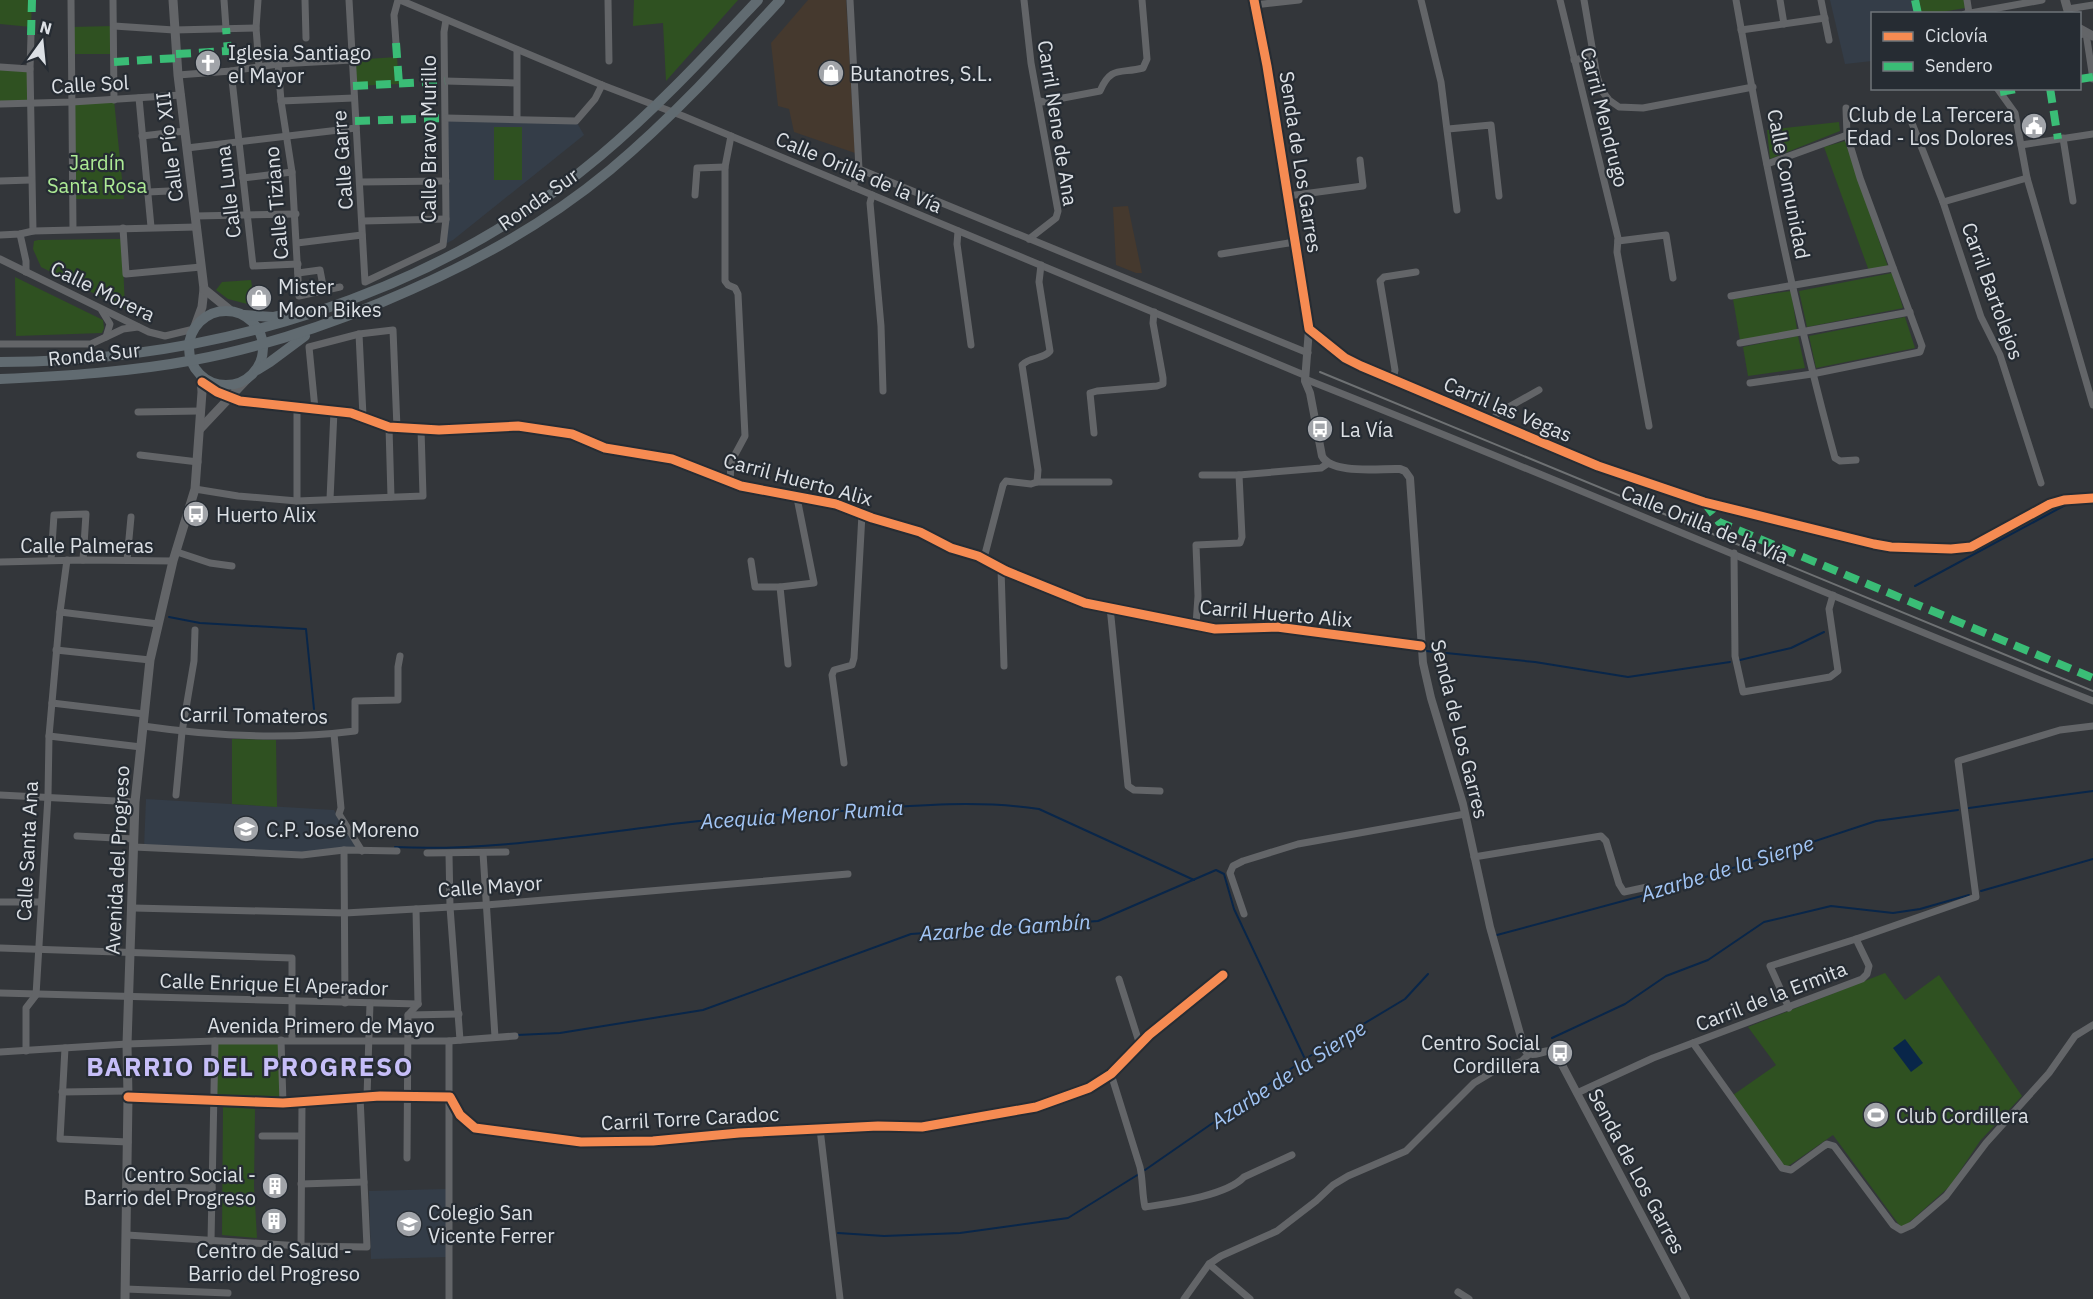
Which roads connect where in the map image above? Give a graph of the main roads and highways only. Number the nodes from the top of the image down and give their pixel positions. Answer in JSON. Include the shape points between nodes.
{"nodes":[{"id":1,"x":173,"y":0,"type":"edge"},
{"id":2,"x":758,"y":0,"type":"edge"},
{"id":3,"x":780,"y":0,"type":"edge"},
{"id":4,"x":204,"y":289,"type":"junction"},
{"id":5,"x":364,"y":294,"type":"junction"},
{"id":6,"x":231,"y":311,"type":"junction"},
{"id":7,"x":243,"y":315,"type":"junction"},
{"id":8,"x":194,"y":329,"type":"junction"},
{"id":9,"x":258,"y":330,"type":"junction"},
{"id":10,"x":312,"y":330,"type":"junction"},
{"id":11,"x":189,"y":345,"type":"junction"},
{"id":12,"x":263,"y":345,"type":"junction"},
{"id":13,"x":191,"y":361,"type":"junction"},
{"id":14,"x":0,"y":362,"type":"edge"},
{"id":15,"x":252,"y":374,"type":"junction"},
{"id":16,"x":201,"y":378,"type":"junction"},
{"id":17,"x":0,"y":379,"type":"edge"},
{"id":18,"x":200,"y":429,"type":"junction"},
{"id":19,"x":125,"y":1294,"type":"edge"}],
"edges":[{"from":1,"to":4,"type":"main road","name":"Calle Pío XII","via":[[178,75]]},
{"from":2,"to":5,"type":"main road","name":"Ronda Sur","via":[[639,122],[562,186],[495,231],[429,267]]},
{"from":3,"to":10,"type":"main road","name":"Ronda Sur","via":[[656,129],[568,202],[504,244],[436,279]]},
{"from":4,"to":6,"type":"main road"},
{"from":4,"to":8,"type":"main road","name":"Calle Pío XII"},
{"from":5,"to":7,"type":"main road","via":[[284,315]]},
{"from":5,"to":9,"type":"main road","name":"Ronda Sur"},
{"from":6,"to":7,"type":"main road"},
{"from":6,"to":8,"type":"main road","via":[[213,313]]},
{"from":7,"to":9,"type":"main road"},
{"from":8,"to":11,"type":"main road"},
{"from":9,"to":11,"type":"main road","name":"Ronda Sur"},
{"from":9,"to":12,"type":"main road"},
{"from":10,"to":12,"type":"main road","name":"Ronda Sur"},
{"from":10,"to":15,"type":"main road"},
{"from":11,"to":13,"type":"main road"},
{"from":11,"to":14,"type":"main road","name":"Ronda Sur","via":[[132,354]]},
{"from":12,"to":13,"type":"main road","name":"Ronda Sur"},
{"from":12,"to":15,"type":"main road","via":[[260,363]]},
{"from":13,"to":16,"type":"main road"},
{"from":13,"to":17,"type":"main road","name":"Ronda Sur","via":[[109,372]]},
{"from":15,"to":16,"type":"main road","via":[[237,383]]},
{"from":15,"to":18,"type":"main road"},
{"from":16,"to":18,"type":"main road","name":"Avenida del Progreso"},
{"from":18,"to":19,"type":"main road","name":"Avenida del Progreso","via":[[195,489],[150,660],[135,802],[127,1044]]}]}
